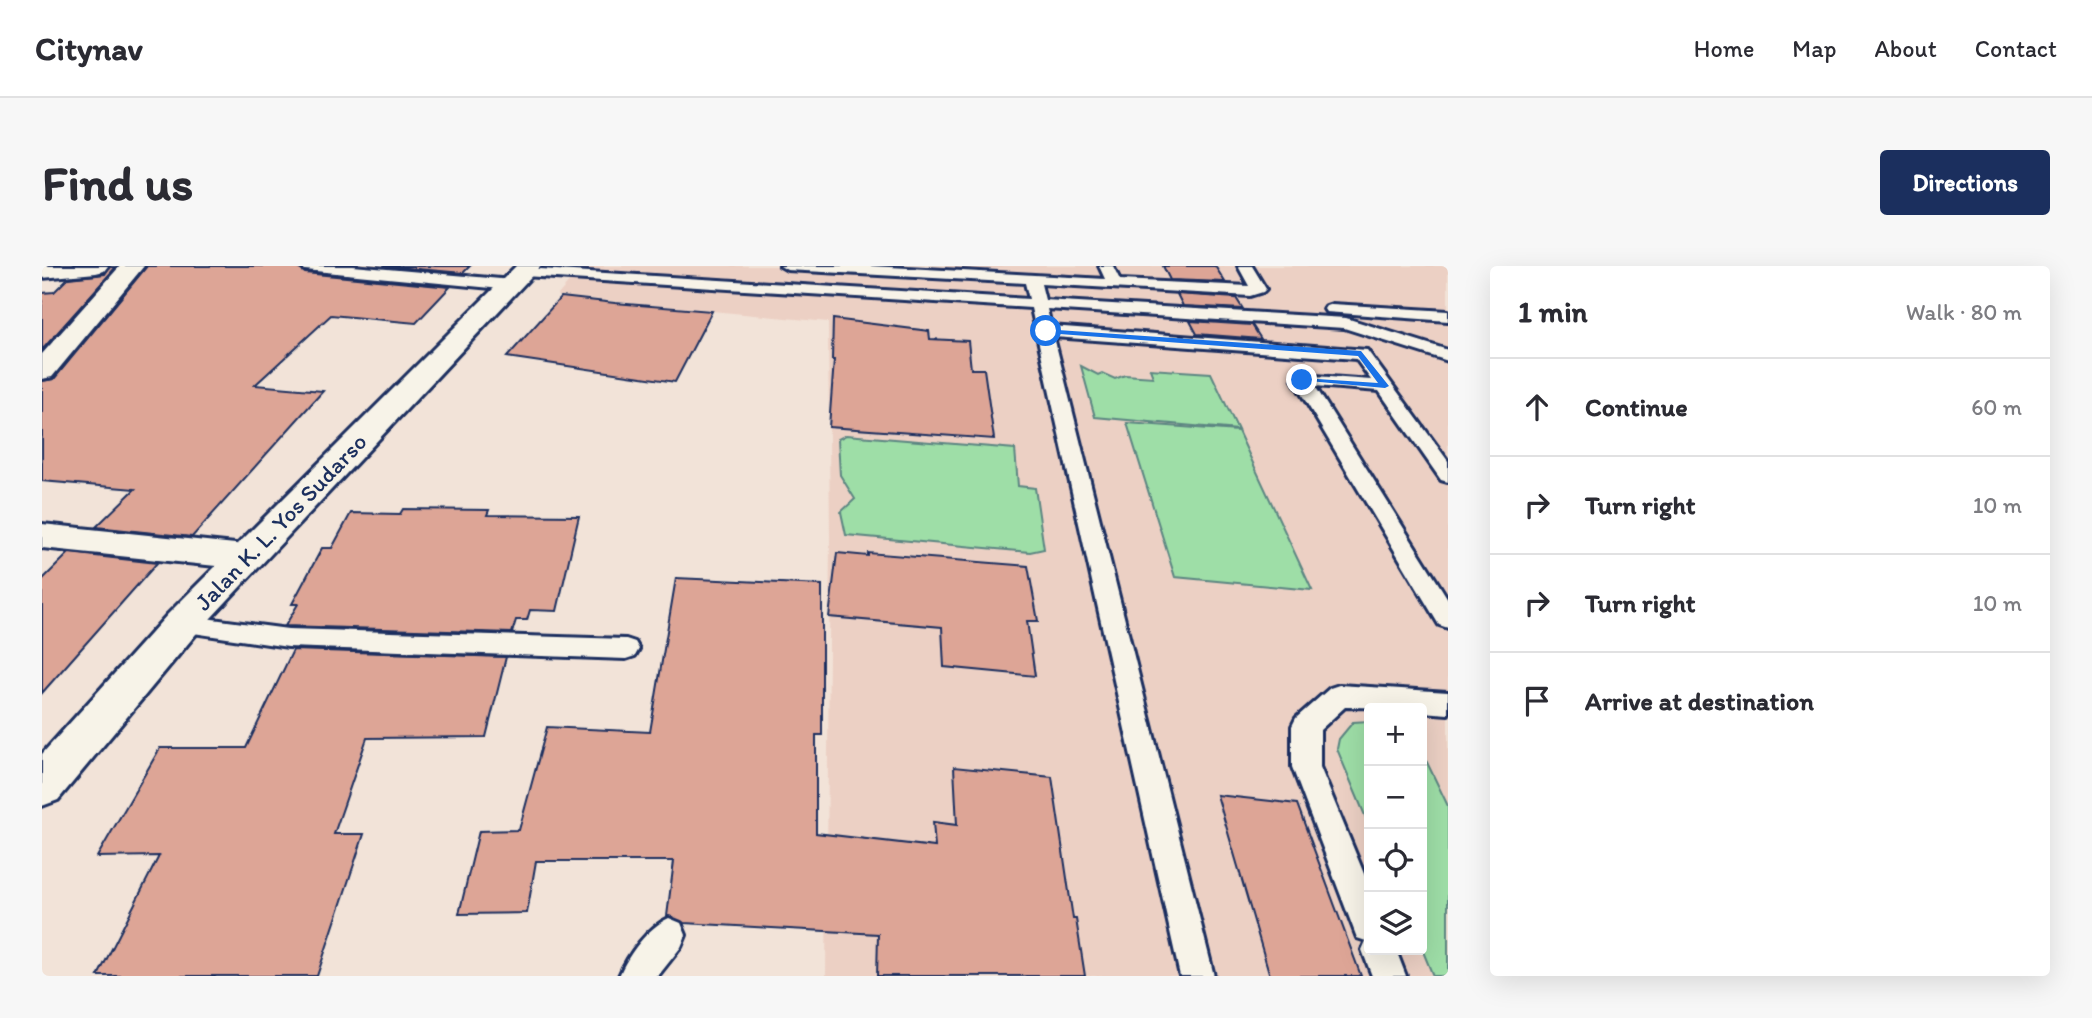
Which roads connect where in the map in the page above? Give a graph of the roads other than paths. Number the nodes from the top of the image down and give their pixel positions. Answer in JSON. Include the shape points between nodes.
{"nodes":[{"id":1,"x":96,"y":266,"type":"edge"},
{"id":2,"x":132,"y":266,"type":"edge"},
{"id":3,"x":305,"y":266,"type":"edge"},
{"id":4,"x":787,"y":266,"type":"edge"},
{"id":5,"x":1106,"y":266,"type":"edge"},
{"id":6,"x":1245,"y":266,"type":"edge"},
{"id":7,"x":42,"y":271,"type":"edge"},
{"id":8,"x":522,"y":274,"type":"edge"},
{"id":9,"x":1115,"y":284,"type":"junction"},
{"id":10,"x":1035,"y":291,"type":"junction"},
{"id":11,"x":1448,"y":316,"type":"edge"},
{"id":12,"x":1048,"y":339,"type":"junction"},
{"id":13,"x":1448,"y":356,"type":"edge"},
{"id":14,"x":42,"y":372,"type":"edge"},
{"id":15,"x":1379,"y":378,"type":"junction"},
{"id":16,"x":1448,"y":476,"type":"edge"},
{"id":17,"x":42,"y":536,"type":"edge"},
{"id":18,"x":245,"y":557,"type":"junction"},
{"id":19,"x":1448,"y":619,"type":"edge"},
{"id":20,"x":182,"y":624,"type":"junction"},
{"id":21,"x":626,"y":649,"type":"dead end"},
{"id":22,"x":1448,"y":703,"type":"edge"},
{"id":23,"x":42,"y":786,"type":"edge"},
{"id":24,"x":1364,"y":913,"type":"edge"},
{"id":25,"x":669,"y":935,"type":"dead end"},
{"id":26,"x":1381,"y":955,"type":"edge"},
{"id":27,"x":636,"y":976,"type":"edge"},
{"id":28,"x":1197,"y":976,"type":"edge"},
{"id":29,"x":1389,"y":976,"type":"edge"}],
"edges":[{"from":1,"to":7,"type":"main road"},
{"from":2,"to":14,"type":"main road"},
{"from":3,"to":8,"type":"lane"},
{"from":4,"to":10,"type":"lane"},
{"from":5,"to":9,"type":"lane"},
{"from":6,"to":9,"type":"lane","via":[[1258,289]]},
{"from":8,"to":10,"type":"lane"},
{"from":8,"to":18,"type":"main road","name":"Jalan K. L. Yos Sudarso"},
{"from":9,"to":10,"type":"lane"},
{"from":10,"to":11,"type":"lane"},
{"from":10,"to":12,"type":"lane"},
{"from":10,"to":13,"type":"lane","via":[[1346,323]]},
{"from":12,"to":15,"type":"lane"},
{"from":12,"to":28,"type":"lane"},
{"from":15,"to":16,"type":"lane"},
{"from":15,"to":19,"type":"lane","via":[[1302,380]]},
{"from":17,"to":18,"type":"main road"},
{"from":18,"to":20,"type":"main road","name":"Jalan K. L. Yos Sudarso"},
{"from":20,"to":21,"type":"lane","via":[[288,638]]},
{"from":20,"to":23,"type":"main road","name":"Jalan K. L. Yos Sudarso"},
{"from":22,"to":24,"type":"lane","via":[[1339,696],[1306,726],[1306,767]]},
{"from":25,"to":27,"type":"lane"},
{"from":26,"to":29,"type":"lane"}]}
